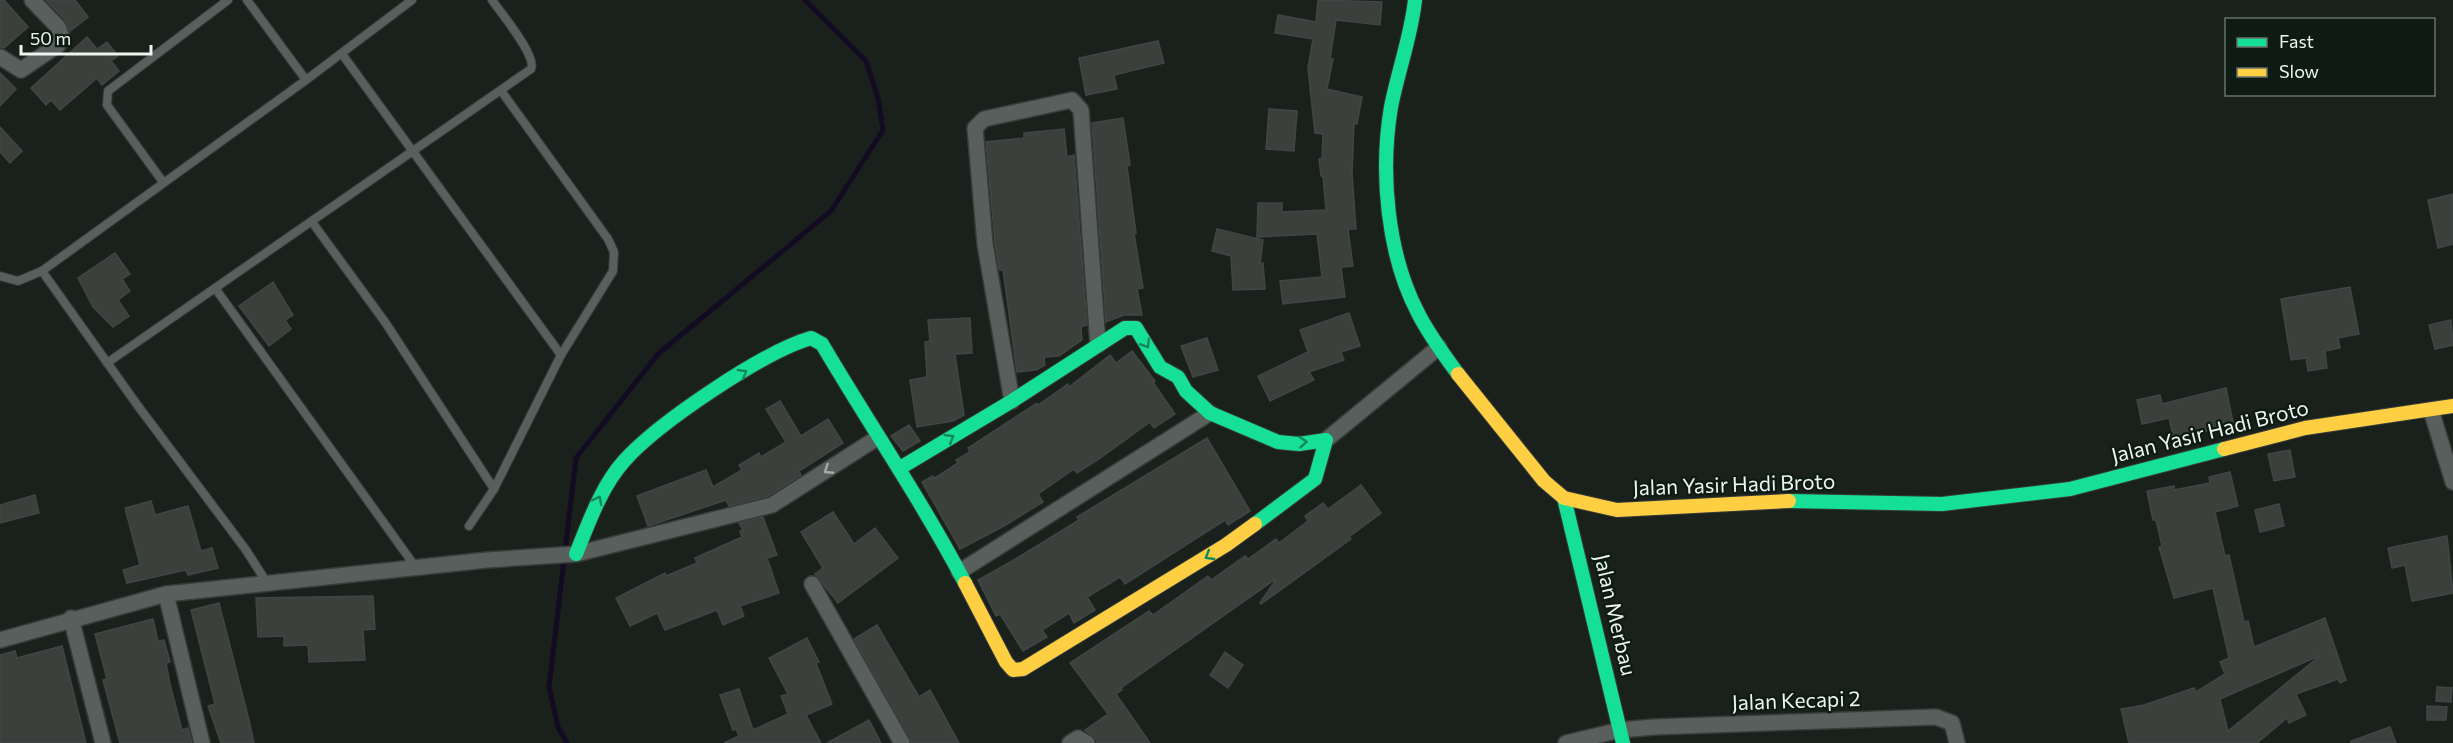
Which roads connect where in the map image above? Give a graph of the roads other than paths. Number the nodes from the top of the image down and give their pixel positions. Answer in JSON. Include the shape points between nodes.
{"nodes":[{"id":1,"x":32,"y":0,"type":"edge"},
{"id":2,"x":228,"y":0,"type":"edge"},
{"id":3,"x":247,"y":0,"type":"edge"},
{"id":4,"x":412,"y":0,"type":"edge"},
{"id":5,"x":492,"y":0,"type":"edge"},
{"id":6,"x":1415,"y":0,"type":"edge"},
{"id":7,"x":342,"y":54,"type":"junction"},
{"id":8,"x":0,"y":57,"type":"edge"},
{"id":9,"x":306,"y":80,"type":"junction"},
{"id":10,"x":502,"y":92,"type":"junction"},
{"id":11,"x":413,"y":152,"type":"junction"},
{"id":12,"x":163,"y":182,"type":"junction"},
{"id":13,"x":312,"y":222,"type":"junction"},
{"id":14,"x":42,"y":271,"type":"junction"},
{"id":15,"x":0,"y":276,"type":"edge"},
{"id":16,"x":215,"y":288,"type":"junction"},
{"id":17,"x":1098,"y":345,"type":"junction"},
{"id":18,"x":1439,"y":347,"type":"junction"},
{"id":19,"x":561,"y":355,"type":"junction"},
{"id":20,"x":107,"y":363,"type":"junction"},
{"id":21,"x":1012,"y":401,"type":"junction"},
{"id":22,"x":2453,"y":406,"type":"edge"},
{"id":23,"x":2431,"y":410,"type":"junction"},
{"id":24,"x":1210,"y":413,"type":"junction"},
{"id":25,"x":877,"y":438,"type":"junction"},
{"id":26,"x":1326,"y":440,"type":"junction"},
{"id":27,"x":900,"y":468,"type":"junction"},
{"id":28,"x":2453,"y":482,"type":"edge"},
{"id":29,"x":494,"y":489,"type":"junction"},
{"id":30,"x":1564,"y":498,"type":"junction"},
{"id":31,"x":469,"y":526,"type":"dead end"},
{"id":32,"x":572,"y":554,"type":"junction"},
{"id":33,"x":417,"y":570,"type":"junction"},
{"id":34,"x":959,"y":572,"type":"junction"},
{"id":35,"x":267,"y":583,"type":"junction"},
{"id":36,"x":812,"y":584,"type":"dead end"},
{"id":37,"x":166,"y":594,"type":"junction"},
{"id":38,"x":71,"y":618,"type":"junction"},
{"id":39,"x":0,"y":640,"type":"edge"},
{"id":40,"x":1621,"y":736,"type":"edge"},
{"id":41,"x":103,"y":743,"type":"edge"},
{"id":42,"x":202,"y":743,"type":"edge"},
{"id":43,"x":902,"y":743,"type":"edge"},
{"id":44,"x":1070,"y":743,"type":"edge"},
{"id":45,"x":1087,"y":743,"type":"edge"},
{"id":46,"x":1566,"y":743,"type":"edge"},
{"id":47,"x":1957,"y":743,"type":"edge"}],
"edges":[{"from":1,"to":8,"type":"street","via":[[58,27],[62,37],[58,45],[21,70]]},
{"from":2,"to":12,"type":"lane","via":[[108,91],[107,105]]},
{"from":3,"to":9,"type":"lane"},
{"from":4,"to":7,"type":"lane"},
{"from":5,"to":10,"type":"lane","via":[[533,64]]},
{"from":6,"to":18,"type":"street","name":"Jalan Yasir Hadi Broto","via":[[1389,123],[1386,178],[1401,267],[1417,311]]},
{"from":7,"to":9,"type":"lane"},
{"from":7,"to":11,"type":"lane"},
{"from":9,"to":12,"type":"lane"},
{"from":10,"to":11,"type":"lane"},
{"from":10,"to":19,"type":"lane","via":[[563,173],[614,252],[614,271]]},
{"from":11,"to":13,"type":"lane"},
{"from":11,"to":19,"type":"lane"},
{"from":12,"to":14,"type":"lane"},
{"from":13,"to":16,"type":"lane"},
{"from":13,"to":29,"type":"lane","via":[[385,322]]},
{"from":14,"to":15,"type":"lane","via":[[18,281]]},
{"from":14,"to":20,"type":"lane"},
{"from":16,"to":20,"type":"lane"},
{"from":16,"to":33,"type":"lane"},
{"from":17,"to":21,"type":"street"},
{"from":17,"to":21,"type":"street","via":[[1081,110],[1072,100],[984,119],[975,128],[985,244]]},
{"from":17,"to":24,"type":"street","one_way":true,"via":[[1125,328],[1137,328],[1160,367],[1178,377],[1186,391]]},
{"from":18,"to":26,"type":"street"},
{"from":18,"to":30,"type":"street","name":"Jalan Yasir Hadi Broto","via":[[1544,481]]},
{"from":19,"to":29,"type":"lane"},
{"from":20,"to":35,"type":"lane"},
{"from":27,"to":21,"type":"street","one_way":true},
{"from":22,"to":23,"type":"street","name":"Jalan Yasir Hadi Broto"},
{"from":23,"to":28,"type":"street"},
{"from":23,"to":30,"type":"street","name":"Jalan Yasir Hadi Broto","via":[[2305,428],[2070,489],[1989,500],[1942,504],[1785,501],[1617,510]]},
{"from":24,"to":26,"type":"street","one_way":true,"via":[[1278,442]]},
{"from":24,"to":34,"type":"street"},
{"from":25,"to":27,"type":"street"},
{"from":25,"to":32,"type":"street","one_way":true,"via":[[772,505]]},
{"from":32,"to":25,"type":"street","one_way":true,"via":[[598,500],[626,459],[673,418],[804,338],[822,344]]},
{"from":26,"to":34,"type":"street","one_way":true,"via":[[1315,479],[1226,545],[1023,669],[1013,669],[1006,662]]},
{"from":27,"to":34,"type":"street"},
{"from":29,"to":31,"type":"lane"},
{"from":30,"to":40,"type":"street","name":"Jalan Merbau"},
{"from":32,"to":33,"type":"street"},
{"from":33,"to":35,"type":"street"},
{"from":35,"to":37,"type":"street"},
{"from":36,"to":43,"type":"street"},
{"from":37,"to":38,"type":"street"},
{"from":37,"to":42,"type":"street"},
{"from":38,"to":39,"type":"street"},
{"from":38,"to":41,"type":"street"},
{"from":40,"to":46,"type":"street"},
{"from":40,"to":47,"type":"street","name":"Jalan Kecapi 2","via":[[1936,717],[1952,723]]},
{"from":44,"to":45,"type":"street","via":[[1078,738]]}]}
